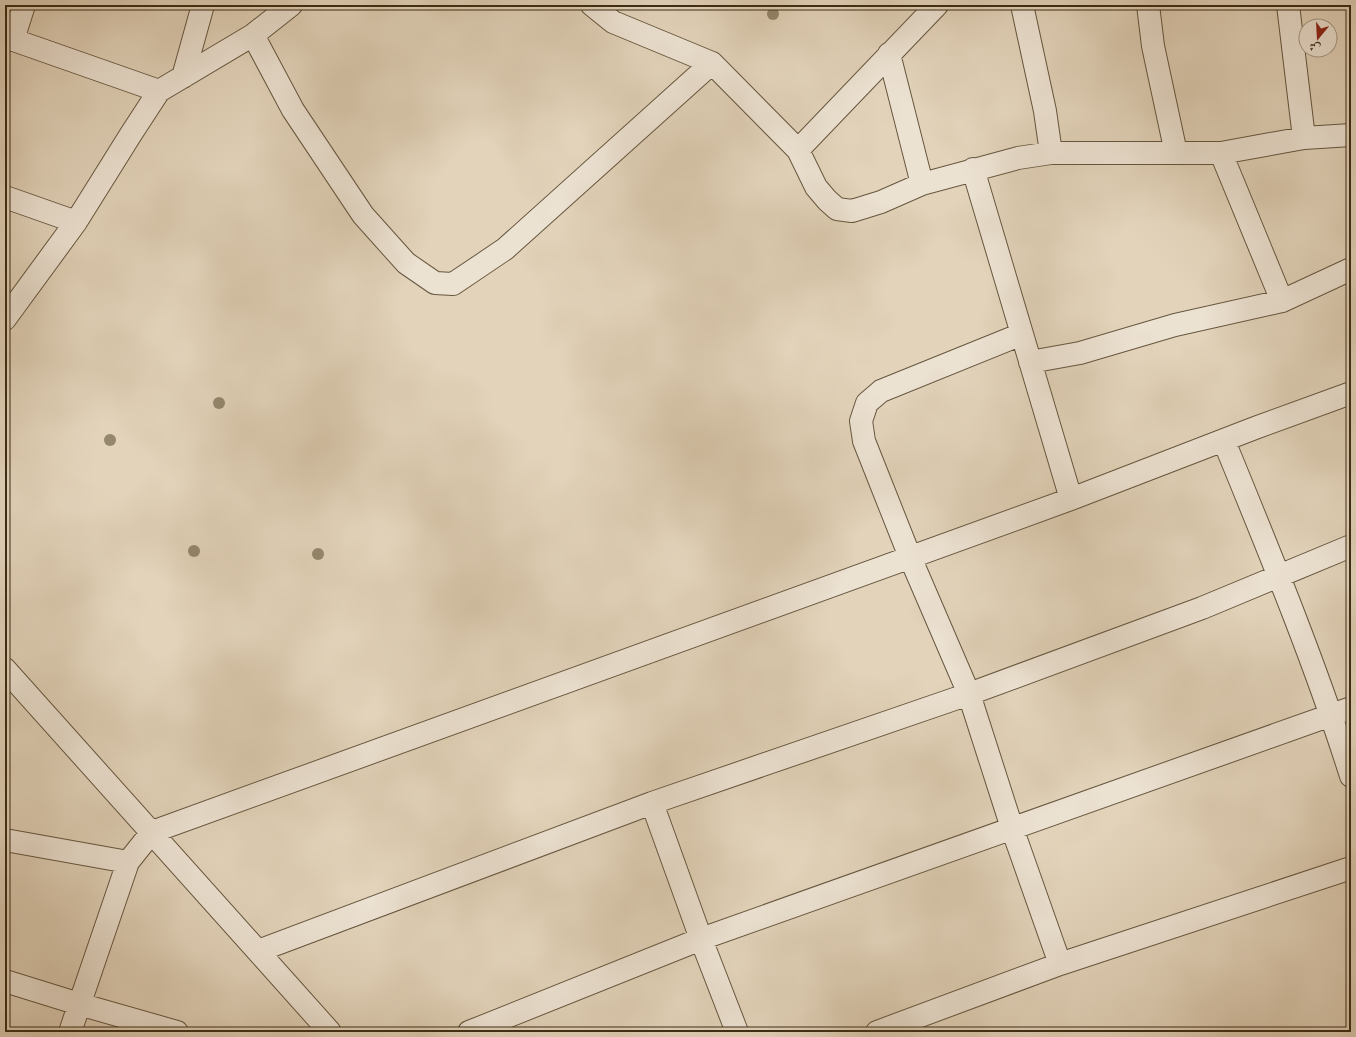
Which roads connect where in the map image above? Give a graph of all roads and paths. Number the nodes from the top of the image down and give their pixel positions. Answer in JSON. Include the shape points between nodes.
{"nodes":[{"id":1,"x":24,"y":5,"type":"edge"},
{"id":2,"x":203,"y":5,"type":"edge"},
{"id":3,"x":291,"y":5,"type":"edge"},
{"id":4,"x":592,"y":5,"type":"edge"},
{"id":5,"x":937,"y":5,"type":"edge"},
{"id":6,"x":1022,"y":5,"type":"edge"},
{"id":7,"x":1148,"y":5,"type":"edge"},
{"id":8,"x":1288,"y":5,"type":"edge"},
{"id":9,"x":253,"y":35,"type":"junction"},
{"id":10,"x":9,"y":38,"type":"edge"},
{"id":11,"x":890,"y":54,"type":"junction"},
{"id":12,"x":712,"y":63,"type":"junction"},
{"id":13,"x":183,"y":77,"type":"junction"},
{"id":14,"x":158,"y":91,"type":"junction"},
{"id":15,"x":1351,"y":135,"type":"edge"},
{"id":16,"x":1304,"y":138,"type":"junction"},
{"id":17,"x":798,"y":150,"type":"junction"},
{"id":18,"x":1176,"y":153,"type":"junction"},
{"id":19,"x":1221,"y":153,"type":"junction"},
{"id":20,"x":1051,"y":154,"type":"junction"},
{"id":21,"x":973,"y":169,"type":"junction"},
{"id":22,"x":922,"y":184,"type":"junction"},
{"id":23,"x":5,"y":197,"type":"edge"},
{"id":24,"x":76,"y":222,"type":"junction"},
{"id":25,"x":1351,"y":269,"type":"edge"},
{"id":26,"x":1282,"y":301,"type":"junction"},
{"id":27,"x":5,"y":319,"type":"edge"},
{"id":28,"x":1022,"y":334,"type":"junction"},
{"id":29,"x":1030,"y":362,"type":"junction"},
{"id":30,"x":1351,"y":393,"type":"edge"},
{"id":31,"x":1224,"y":441,"type":"junction"},
{"id":32,"x":1071,"y":499,"type":"junction"},
{"id":33,"x":1351,"y":546,"type":"edge"},
{"id":34,"x":910,"y":557,"type":"junction"},
{"id":35,"x":1280,"y":576,"type":"junction"},
{"id":36,"x":5,"y":669,"type":"edge"},
{"id":37,"x":969,"y":694,"type":"junction"},
{"id":38,"x":1341,"y":712,"type":"edge"},
{"id":39,"x":1351,"y":776,"type":"edge"},
{"id":40,"x":652,"y":803,"type":"junction"},
{"id":41,"x":1012,"y":828,"type":"junction"},
{"id":42,"x":152,"y":832,"type":"junction"},
{"id":43,"x":5,"y":840,"type":"edge"},
{"id":44,"x":128,"y":862,"type":"junction"},
{"id":45,"x":1351,"y":868,"type":"edge"},
{"id":46,"x":701,"y":939,"type":"junction"},
{"id":47,"x":258,"y":951,"type":"junction"},
{"id":48,"x":1060,"y":964,"type":"junction"},
{"id":49,"x":5,"y":981,"type":"edge"},
{"id":50,"x":79,"y":1004,"type":"junction"},
{"id":51,"x":70,"y":1032,"type":"edge"},
{"id":52,"x":177,"y":1032,"type":"edge"},
{"id":53,"x":330,"y":1032,"type":"edge"},
{"id":54,"x":469,"y":1032,"type":"edge"},
{"id":55,"x":737,"y":1032,"type":"edge"},
{"id":56,"x":877,"y":1032,"type":"edge"}],
"edges":[{"from":1,"to":10,"type":"street"},
{"from":2,"to":13,"type":"street"},
{"from":3,"to":9,"type":"street"},
{"from":4,"to":12,"type":"street","via":[[613,22]]},
{"from":5,"to":11,"type":"street"},
{"from":6,"to":20,"type":"street","via":[[1045,112]]},
{"from":7,"to":18,"type":"street","via":[[1153,46]]},
{"from":8,"to":16,"type":"street"},
{"from":9,"to":12,"type":"street","via":[[293,110],[363,215],[406,263],[441,284],[453,284],[504,249]]},
{"from":9,"to":13,"type":"street"},
{"from":10,"to":14,"type":"street"},
{"from":11,"to":17,"type":"street"},
{"from":11,"to":22,"type":"street"},
{"from":12,"to":17,"type":"street"},
{"from":13,"to":14,"type":"street"},
{"from":14,"to":24,"type":"street"},
{"from":15,"to":16,"type":"street"},
{"from":16,"to":19,"type":"street"},
{"from":17,"to":22,"type":"street","via":[[816,187],[837,209],[852,211],[882,202]]},
{"from":18,"to":19,"type":"street"},
{"from":18,"to":20,"type":"street"},
{"from":19,"to":26,"type":"street"},
{"from":20,"to":21,"type":"street","via":[[1018,158]]},
{"from":21,"to":22,"type":"street"},
{"from":21,"to":28,"type":"street"},
{"from":23,"to":24,"type":"street"},
{"from":24,"to":27,"type":"street"},
{"from":25,"to":26,"type":"street"},
{"from":26,"to":29,"type":"street","via":[[1175,325],[1080,353]]},
{"from":28,"to":29,"type":"street"},
{"from":28,"to":34,"type":"street","via":[[881,391],[867,403],[861,420],[864,441]]},
{"from":29,"to":32,"type":"street"},
{"from":30,"to":31,"type":"street"},
{"from":31,"to":32,"type":"street"},
{"from":31,"to":35,"type":"street"},
{"from":32,"to":34,"type":"street"},
{"from":33,"to":35,"type":"street"},
{"from":34,"to":37,"type":"street"},
{"from":34,"to":42,"type":"street"},
{"from":35,"to":37,"type":"street","via":[[1202,608]]},
{"from":35,"to":38,"type":"street"},
{"from":36,"to":42,"type":"street"},
{"from":37,"to":40,"type":"street"},
{"from":37,"to":41,"type":"street"},
{"from":38,"to":39,"type":"street"},
{"from":38,"to":41,"type":"street"},
{"from":40,"to":46,"type":"street"},
{"from":40,"to":47,"type":"street"},
{"from":41,"to":46,"type":"street"},
{"from":41,"to":48,"type":"street"},
{"from":42,"to":44,"type":"street"},
{"from":42,"to":47,"type":"street"},
{"from":43,"to":44,"type":"street"},
{"from":44,"to":50,"type":"street"},
{"from":45,"to":48,"type":"street"},
{"from":46,"to":54,"type":"street"},
{"from":46,"to":55,"type":"street"},
{"from":47,"to":53,"type":"street"},
{"from":48,"to":56,"type":"street"},
{"from":49,"to":50,"type":"street"},
{"from":50,"to":51,"type":"street"},
{"from":50,"to":52,"type":"street"}]}
